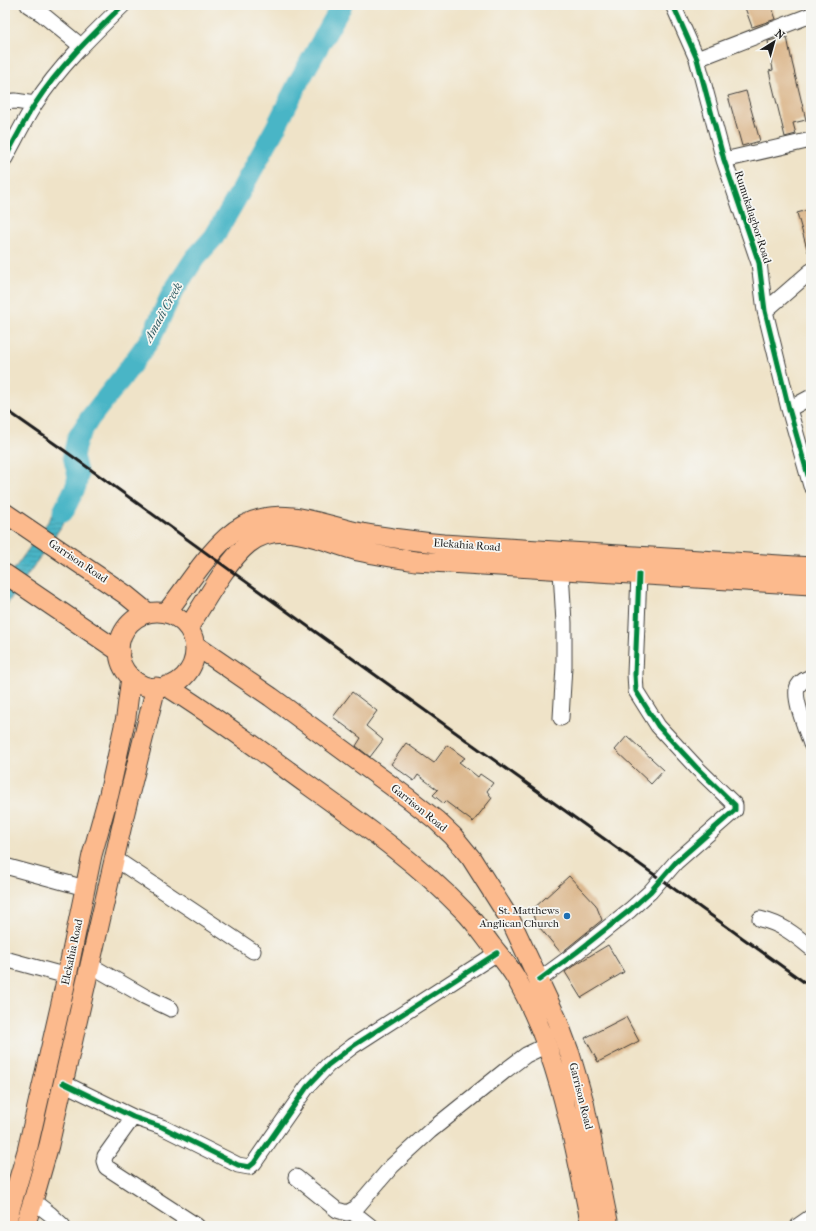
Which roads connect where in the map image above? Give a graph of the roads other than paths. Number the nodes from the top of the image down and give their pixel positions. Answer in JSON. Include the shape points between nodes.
{"nodes":[{"id":1,"x":28,"y":5,"type":"edge"},
{"id":2,"x":123,"y":5,"type":"edge"},
{"id":3,"x":673,"y":5,"type":"edge"},
{"id":4,"x":811,"y":15,"type":"edge"},
{"id":5,"x":81,"y":46,"type":"junction"},
{"id":6,"x":697,"y":59,"type":"junction"},
{"id":7,"x":5,"y":102,"type":"edge"},
{"id":8,"x":35,"y":104,"type":"junction"},
{"id":9,"x":811,"y":140,"type":"edge"},
{"id":10,"x":5,"y":158,"type":"edge"},
{"id":11,"x":724,"y":160,"type":"junction"},
{"id":12,"x":811,"y":271,"type":"edge"},
{"id":13,"x":765,"y":311,"type":"junction"},
{"id":14,"x":811,"y":397,"type":"edge"},
{"id":15,"x":789,"y":409,"type":"junction"},
{"id":16,"x":811,"y":486,"type":"edge"},
{"id":17,"x":12,"y":518,"type":"edge"},
{"id":18,"x":811,"y":567,"type":"edge"},
{"id":19,"x":561,"y":571,"type":"junction"},
{"id":20,"x":5,"y":574,"type":"edge"},
{"id":21,"x":639,"y":574,"type":"junction"},
{"id":22,"x":811,"y":585,"type":"edge"},
{"id":23,"x":157,"y":613,"type":"junction"},
{"id":24,"x":192,"y":637,"type":"junction"},
{"id":25,"x":120,"y":652,"type":"junction"},
{"id":26,"x":131,"y":677,"type":"junction"},
{"id":27,"x":811,"y":677,"type":"edge"},
{"id":28,"x":161,"y":687,"type":"junction"},
{"id":29,"x":561,"y":718,"type":"dead end"},
{"id":30,"x":811,"y":744,"type":"edge"},
{"id":31,"x":114,"y":858,"type":"junction"},
{"id":32,"x":5,"y":866,"type":"edge"},
{"id":33,"x":85,"y":888,"type":"junction"},
{"id":34,"x":760,"y":919,"type":"dead end"},
{"id":35,"x":811,"y":948,"type":"edge"},
{"id":36,"x":253,"y":951,"type":"dead end"},
{"id":37,"x":497,"y":952,"type":"junction"},
{"id":38,"x":5,"y":959,"type":"edge"},
{"id":39,"x":90,"y":965,"type":"junction"},
{"id":40,"x":67,"y":976,"type":"junction"},
{"id":41,"x":539,"y":980,"type":"junction"},
{"id":42,"x":171,"y":1009,"type":"dead end"},
{"id":43,"x":547,"y":1045,"type":"junction"},
{"id":44,"x":63,"y":1083,"type":"junction"},
{"id":45,"x":133,"y":1117,"type":"junction"},
{"id":46,"x":296,"y":1177,"type":"dead end"},
{"id":47,"x":33,"y":1201,"type":"junction"},
{"id":48,"x":351,"y":1211,"type":"junction"},
{"id":49,"x":811,"y":1217,"type":"edge"},
{"id":50,"x":6,"y":1226,"type":"edge"},
{"id":51,"x":25,"y":1226,"type":"edge"},
{"id":52,"x":63,"y":1226,"type":"edge"},
{"id":53,"x":198,"y":1226,"type":"edge"},
{"id":54,"x":370,"y":1226,"type":"edge"},
{"id":55,"x":591,"y":1226,"type":"edge"},
{"id":56,"x":609,"y":1226,"type":"edge"},
{"id":57,"x":798,"y":1226,"type":"edge"}],
"edges":[{"from":1,"to":5,"type":"street"},
{"from":2,"to":5,"type":"street"},
{"from":3,"to":6,"type":"street","name":"Rumukalagbor Road"},
{"from":4,"to":6,"type":"street"},
{"from":5,"to":8,"type":"street"},
{"from":6,"to":11,"type":"street","name":"Rumukalagbor Road"},
{"from":7,"to":8,"type":"street"},
{"from":8,"to":10,"type":"street"},
{"from":9,"to":11,"type":"street"},
{"from":11,"to":13,"type":"street","name":"Rumukalagbor Road","via":[[759,263]]},
{"from":12,"to":13,"type":"street"},
{"from":13,"to":15,"type":"street","name":"Rumukalagbor Road"},
{"from":14,"to":15,"type":"street"},
{"from":15,"to":16,"type":"street","name":"Rumukalagbor Road"},
{"from":17,"to":23,"type":"main road","name":"Garrison Road"},
{"from":18,"to":23,"type":"main road","name":"Elekahia Road","via":[[399,540],[308,519],[276,516],[255,520],[227,537]]},
{"from":19,"to":21,"type":"main road","name":"Elekahia Road"},
{"from":19,"to":24,"type":"main road","name":"Elekahia Road","via":[[415,561],[358,551],[293,532],[275,533],[248,544],[234,558]]},
{"from":19,"to":29,"type":"street","via":[[564,644]]},
{"from":20,"to":25,"type":"main road"},
{"from":21,"to":22,"type":"main road","name":"Elekahia Road"},
{"from":21,"to":41,"type":"street","via":[[636,691],[658,726],[735,805],[734,810],[676,862],[630,910]]},
{"from":23,"to":24,"type":"main road","via":[[174,616],[182,621]]},
{"from":23,"to":25,"type":"main road","via":[[136,618],[127,627],[121,639]]},
{"from":24,"to":28,"type":"main road","via":[[195,655],[193,664],[174,684]]},
{"from":24,"to":41,"type":"main road","name":"Garrison Road","via":[[408,798],[453,836],[471,858],[511,921]]},
{"from":25,"to":26,"type":"main road"},
{"from":26,"to":28,"type":"main road","via":[[147,686]]},
{"from":26,"to":33,"type":"main road","name":"Elekahia Road","via":[[125,722]]},
{"from":27,"to":30,"type":"street","via":[[800,682],[797,689],[797,698]]},
{"from":28,"to":31,"type":"main road","name":"Elekahia Road","via":[[139,753]]},
{"from":28,"to":37,"type":"main road","name":"Garrison Road","via":[[197,705],[238,733],[392,847],[464,911]]},
{"from":31,"to":36,"type":"street"},
{"from":31,"to":39,"type":"main road","name":"Elekahia Road"},
{"from":32,"to":33,"type":"street"},
{"from":33,"to":40,"type":"main road","name":"Elekahia Road"},
{"from":34,"to":35,"type":"street","via":[[783,927]]},
{"from":37,"to":43,"type":"main road","name":"Garrison Road","via":[[516,977]]},
{"from":37,"to":45,"type":"street","via":[[328,1065],[307,1087],[251,1166],[246,1168],[238,1165],[162,1127]]},
{"from":38,"to":40,"type":"street"},
{"from":39,"to":42,"type":"street"},
{"from":39,"to":44,"type":"main road","name":"Elekahia Road"},
{"from":40,"to":50,"type":"main road","name":"Elekahia Road","via":[[27,1151]]},
{"from":41,"to":56,"type":"main road","name":"Garrison Road","via":[[560,1026],[584,1102]]},
{"from":43,"to":48,"type":"street","via":[[526,1055],[430,1131],[392,1166]]},
{"from":43,"to":55,"type":"main road","name":"Garrison Road","via":[[566,1109]]},
{"from":44,"to":45,"type":"street"},
{"from":44,"to":47,"type":"main road","name":"Elekahia Road"},
{"from":45,"to":53,"type":"street","via":[[105,1156],[104,1164]]},
{"from":46,"to":48,"type":"street","via":[[337,1210],[347,1213]]},
{"from":47,"to":51,"type":"main road","name":"Elekahia Road"},
{"from":47,"to":52,"type":"street"},
{"from":48,"to":54,"type":"street"},
{"from":49,"to":57,"type":"street"}]}
